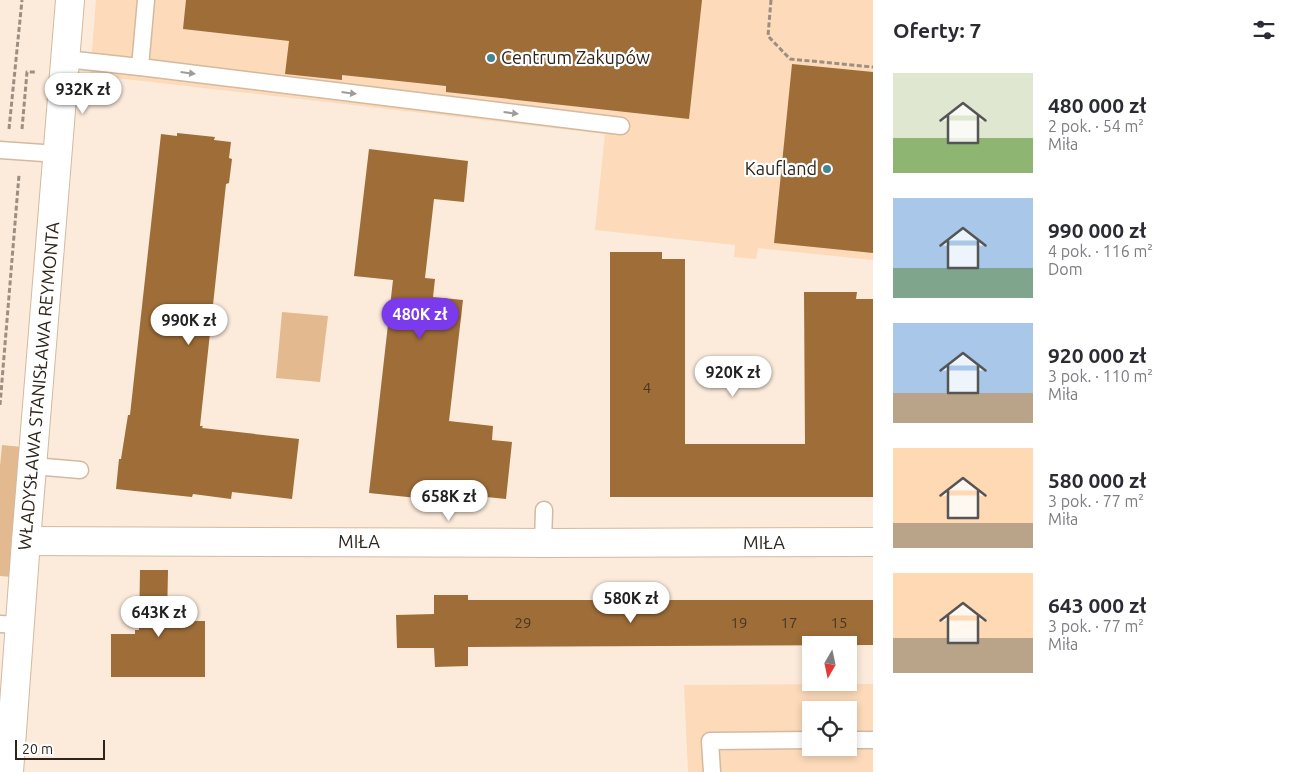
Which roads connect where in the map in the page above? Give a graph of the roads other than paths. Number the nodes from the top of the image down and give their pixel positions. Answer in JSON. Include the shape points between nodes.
{"nodes":[{"id":1,"x":70,"y":0,"type":"edge"},
{"id":2,"x":146,"y":0,"type":"edge"},
{"id":3,"x":66,"y":59,"type":"junction"},
{"id":4,"x":140,"y":67,"type":"junction"},
{"id":5,"x":621,"y":126,"type":"dead end"},
{"id":6,"x":9,"y":150,"type":"edge"},
{"id":7,"x":58,"y":154,"type":"junction"},
{"id":8,"x":33,"y":466,"type":"junction"},
{"id":9,"x":80,"y":470,"type":"dead end"},
{"id":10,"x":544,"y":510,"type":"dead end"},
{"id":11,"x":26,"y":541,"type":"junction"},
{"id":12,"x":873,"y":542,"type":"edge"},
{"id":13,"x":544,"y":543,"type":"junction"},
{"id":14,"x":10,"y":625,"type":"edge"},
{"id":15,"x":802,"y":740,"type":"edge"},
{"id":16,"x":857,"y":740,"type":"edge"},
{"id":17,"x":873,"y":740,"type":"edge"},
{"id":18,"x":9,"y":772,"type":"edge"},
{"id":19,"x":712,"y":772,"type":"edge"}],
"edges":[{"from":1,"to":3,"type":"street","name":"WŁADYSŁAWA STANISŁAWA REYMONTA"},
{"from":2,"to":4,"type":"lane"},
{"from":3,"to":4,"type":"lane"},
{"from":3,"to":7,"type":"street","name":"WŁADYSŁAWA STANISŁAWA REYMONTA"},
{"from":4,"to":5,"type":"lane","one_way":true},
{"from":6,"to":7,"type":"lane"},
{"from":7,"to":8,"type":"street","name":"WŁADYSŁAWA STANISŁAWA REYMONTA"},
{"from":8,"to":9,"type":"lane"},
{"from":8,"to":11,"type":"street","name":"WŁADYSŁAWA STANISŁAWA REYMONTA"},
{"from":10,"to":13,"type":"lane"},
{"from":11,"to":13,"type":"street","name":"MIŁA"},
{"from":11,"to":14,"type":"street","name":"WŁADYSŁAWA STANISŁAWA REYMONTA"},
{"from":12,"to":13,"type":"street","name":"MIŁA"},
{"from":14,"to":18,"type":"street","name":"WŁADYSŁAWA STANISŁAWA REYMONTA"},
{"from":15,"to":19,"type":"lane","via":[[710,741]]},
{"from":16,"to":17,"type":"lane"}]}
